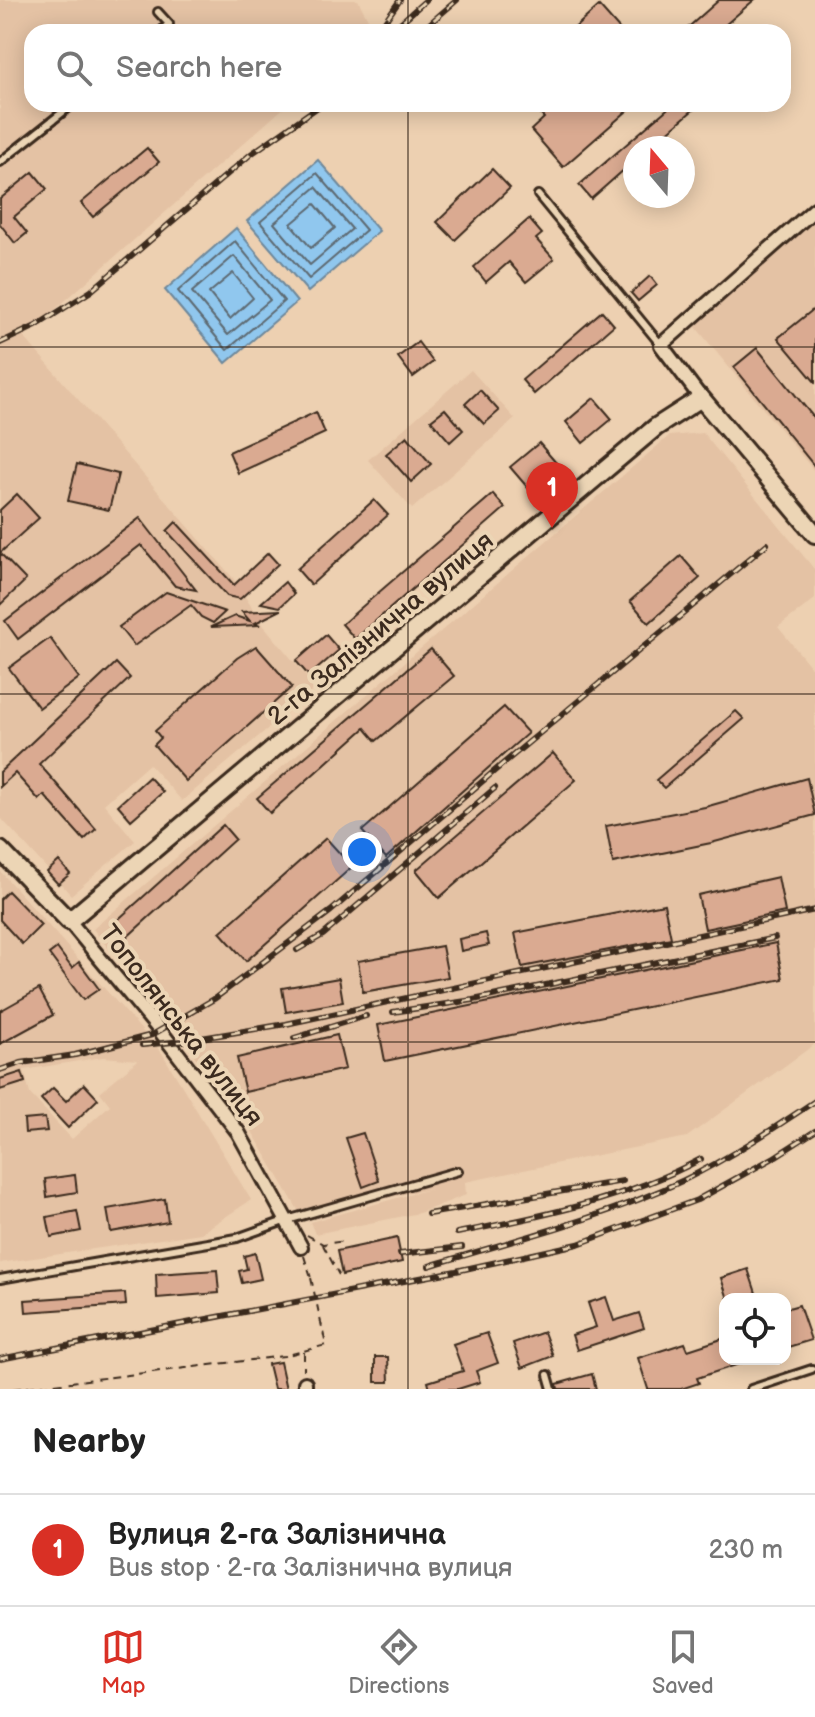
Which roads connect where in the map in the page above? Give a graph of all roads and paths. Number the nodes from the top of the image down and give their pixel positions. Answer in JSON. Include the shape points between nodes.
{"nodes":[{"id":1,"x":158,"y":12,"type":"dead end"},
{"id":2,"x":169,"y":24,"type":"edge"},
{"id":3,"x":63,"y":112,"type":"edge"},
{"id":4,"x":0,"y":162,"type":"edge"},
{"id":5,"x":538,"y":195,"type":"dead end"},
{"id":6,"x":815,"y":209,"type":"edge"},
{"id":7,"x":661,"y":345,"type":"junction"},
{"id":8,"x":701,"y":398,"type":"junction"},
{"id":9,"x":815,"y":534,"type":"edge"},
{"id":10,"x":0,"y":850,"type":"edge"},
{"id":11,"x":69,"y":921,"type":"junction"},
{"id":12,"x":458,"y":1171,"type":"dead end"},
{"id":13,"x":287,"y":1220,"type":"junction"},
{"id":14,"x":345,"y":1241,"type":"dead end"},
{"id":15,"x":323,"y":1244,"type":"junction"},
{"id":16,"x":301,"y":1247,"type":"joint"},
{"id":17,"x":339,"y":1275,"type":"dead end"},
{"id":18,"x":0,"y":1279,"type":"edge"},
{"id":19,"x":303,"y":1351,"type":"junction"},
{"id":20,"x":812,"y":1369,"type":"dead end"},
{"id":21,"x":548,"y":1375,"type":"dead end"},
{"id":22,"x":305,"y":1386,"type":"edge"},
{"id":23,"x":26,"y":1388,"type":"edge"},
{"id":24,"x":13,"y":1389,"type":"edge"},
{"id":25,"x":552,"y":1389,"type":"edge"},
{"id":26,"x":751,"y":1389,"type":"edge"}],
"edges":[{"from":1,"to":2,"type":"lane"},
{"from":3,"to":4,"type":"lane"},
{"from":5,"to":7,"type":"lane"},
{"from":6,"to":7,"type":"street"},
{"from":7,"to":8,"type":"street"},
{"from":8,"to":9,"type":"street"},
{"from":8,"to":11,"type":"street","name":"2-га Залізнична вулиця","via":[[656,427]]},
{"from":10,"to":11,"type":"street","name":"Тополянська вулиця"},
{"from":11,"to":13,"type":"street","name":"Тополянська вулиця","via":[[238,1132]]},
{"from":12,"to":13,"type":"lane"},
{"from":13,"to":15,"type":"path"},
{"from":13,"to":16,"type":"street","name":"Тополянська вулиця"},
{"from":13,"to":18,"type":"lane","via":[[237,1238]]},
{"from":14,"to":15,"type":"path"},
{"from":15,"to":17,"type":"path"},
{"from":16,"to":19,"type":"path","bridge":true,"via":[[326,1345]]},
{"from":19,"to":22,"type":"path"},
{"from":19,"to":23,"type":"path"},
{"from":20,"to":26,"type":"lane"},
{"from":21,"to":25,"type":"lane"},
{"from":23,"to":24,"type":"path"}]}
